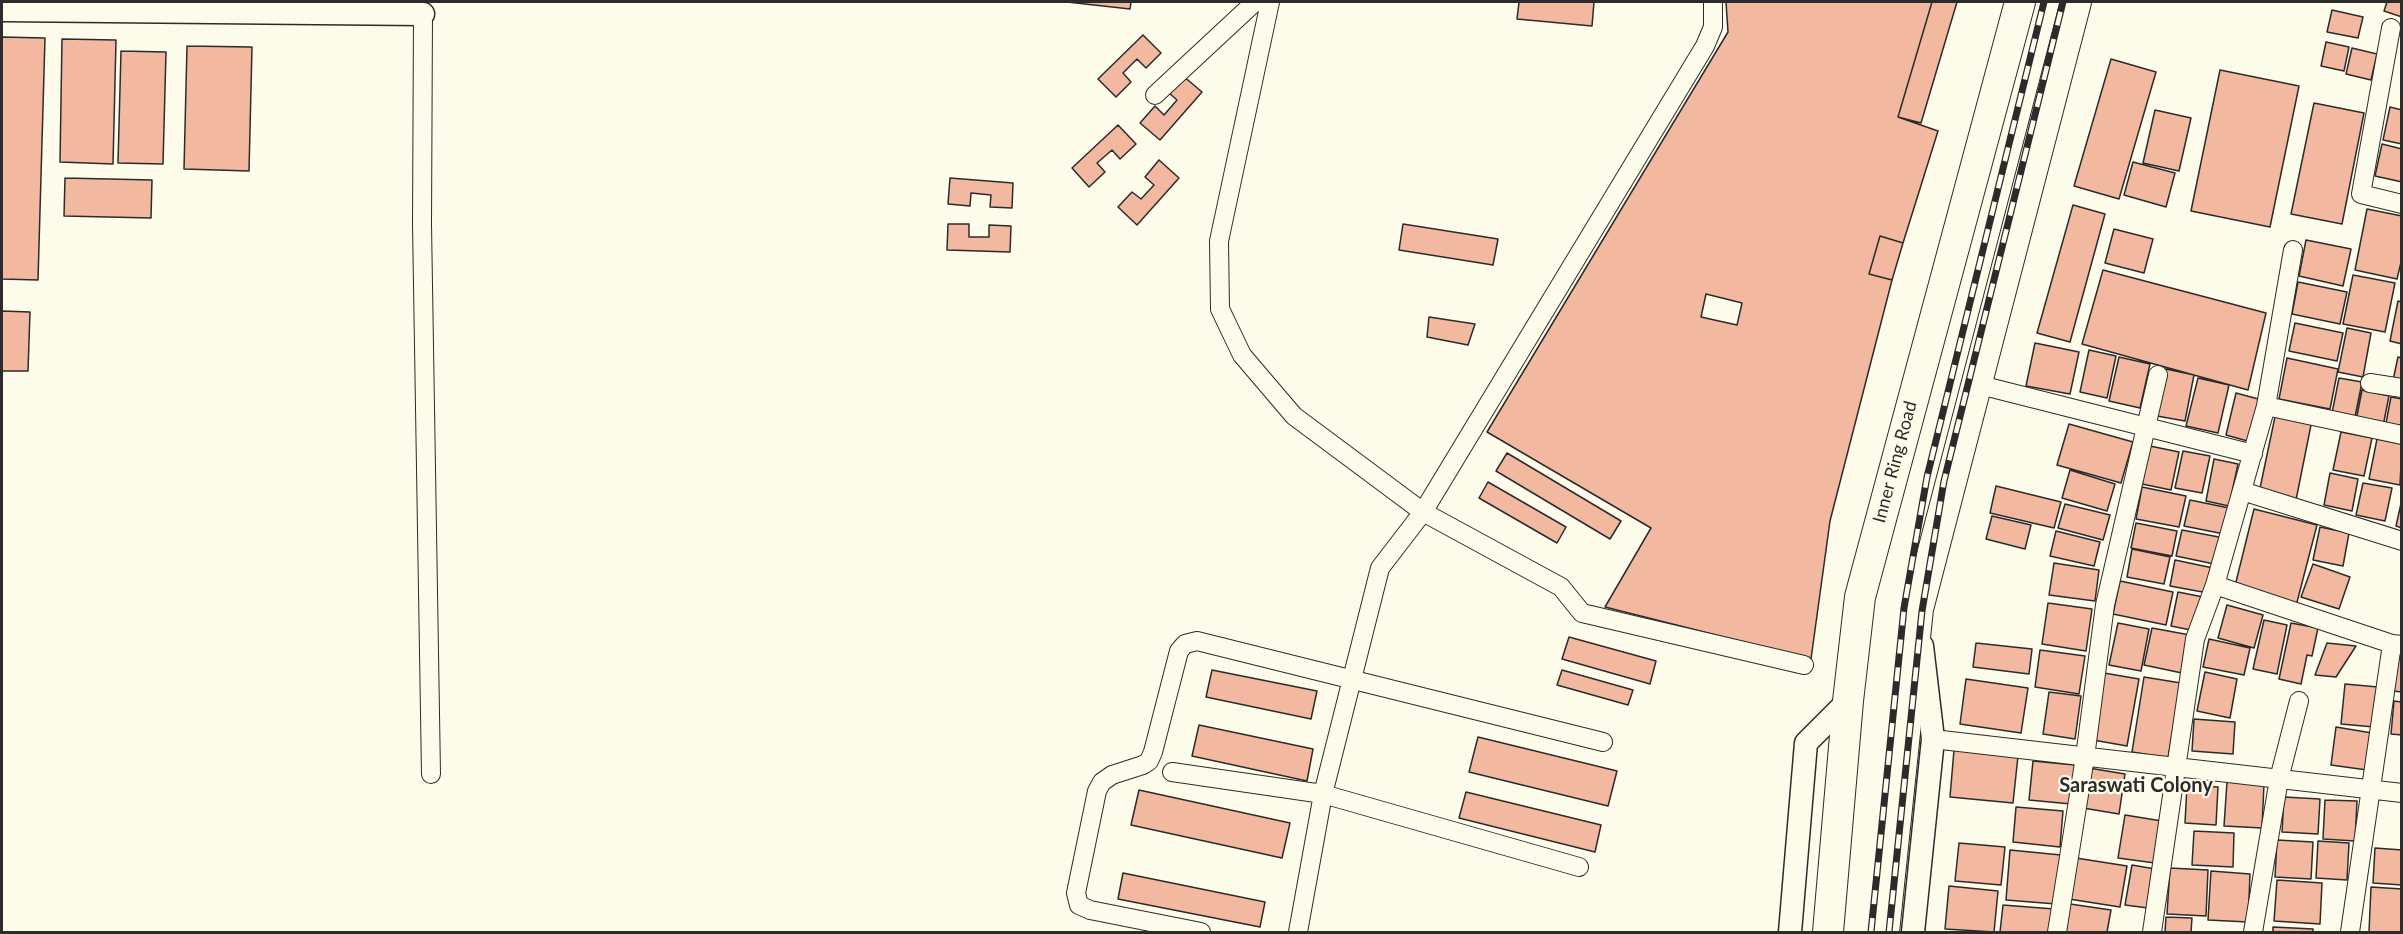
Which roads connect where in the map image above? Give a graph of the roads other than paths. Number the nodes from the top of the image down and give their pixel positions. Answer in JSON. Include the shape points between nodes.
{"nodes":[{"id":1,"x":1256,"y":2,"type":"edge"},
{"id":2,"x":1270,"y":2,"type":"edge"},
{"id":3,"x":1713,"y":2,"type":"edge"},
{"id":4,"x":2020,"y":2,"type":"edge"},
{"id":5,"x":2074,"y":3,"type":"edge"},
{"id":6,"x":422,"y":6,"type":"edge"},
{"id":7,"x":2,"y":10,"type":"edge"},
{"id":8,"x":2391,"y":28,"type":"dead end"},
{"id":9,"x":1155,"y":95,"type":"dead end"},
{"id":10,"x":2402,"y":204,"type":"edge"},
{"id":11,"x":2293,"y":250,"type":"dead end"},
{"id":12,"x":2158,"y":375,"type":"dead end"},
{"id":13,"x":2370,"y":382,"type":"dead end"},
{"id":14,"x":1976,"y":384,"type":"junction"},
{"id":15,"x":2402,"y":388,"type":"edge"},
{"id":16,"x":2266,"y":406,"type":"junction"},
{"id":17,"x":2146,"y":427,"type":"junction"},
{"id":18,"x":2402,"y":435,"type":"edge"},
{"id":19,"x":2253,"y":454,"type":"junction"},
{"id":20,"x":2241,"y":491,"type":"junction"},
{"id":21,"x":1423,"y":512,"type":"junction"},
{"id":22,"x":2402,"y":541,"type":"edge"},
{"id":23,"x":2215,"y":585,"type":"junction"},
{"id":24,"x":1918,"y":609,"type":"junction"},
{"id":25,"x":2397,"y":644,"type":"edge"},
{"id":26,"x":1804,"y":665,"type":"dead end"},
{"id":27,"x":1351,"y":678,"type":"junction"},
{"id":28,"x":1848,"y":701,"type":"junction"},
{"id":29,"x":2298,"y":701,"type":"dead end"},
{"id":30,"x":1933,"y":740,"type":"junction"},
{"id":31,"x":1603,"y":742,"type":"dead end"},
{"id":32,"x":2085,"y":757,"type":"junction"},
{"id":33,"x":2175,"y":767,"type":"junction"},
{"id":34,"x":1172,"y":772,"type":"dead end"},
{"id":35,"x":431,"y":774,"type":"dead end"},
{"id":36,"x":2279,"y":779,"type":"junction"},
{"id":37,"x":2371,"y":789,"type":"junction"},
{"id":38,"x":2402,"y":793,"type":"edge"},
{"id":39,"x":1323,"y":794,"type":"junction"},
{"id":40,"x":1579,"y":867,"type":"dead end"},
{"id":41,"x":1201,"y":933,"type":"edge"},
{"id":42,"x":1298,"y":933,"type":"edge"},
{"id":43,"x":1790,"y":933,"type":"edge"},
{"id":44,"x":1828,"y":933,"type":"edge"},
{"id":45,"x":1884,"y":933,"type":"edge"},
{"id":46,"x":1913,"y":933,"type":"edge"},
{"id":47,"x":2057,"y":933,"type":"edge"},
{"id":48,"x":2152,"y":933,"type":"edge"},
{"id":49,"x":2253,"y":933,"type":"edge"},
{"id":50,"x":2350,"y":933,"type":"edge"}],
"edges":[{"from":1,"to":9,"type":"street"},
{"from":2,"to":21,"type":"street","via":[[1219,241],[1220,309],[1242,355],[1294,416]]},
{"from":3,"to":21,"type":"street","via":[[1713,27],[1705,46]]},
{"from":4,"to":28,"type":"highway","name":"Inner Ring Road","via":[[1860,597]]},
{"from":5,"to":14,"type":"highway"},
{"from":6,"to":7,"type":"street"},
{"from":6,"to":35,"type":"street"},
{"from":8,"to":10,"type":"street","via":[[2361,194]]},
{"from":11,"to":16,"type":"street"},
{"from":12,"to":17,"type":"street"},
{"from":13,"to":15,"type":"street"},
{"from":14,"to":17,"type":"street"},
{"from":14,"to":24,"type":"highway"},
{"from":16,"to":18,"type":"street"},
{"from":16,"to":19,"type":"street"},
{"from":17,"to":19,"type":"street"},
{"from":17,"to":32,"type":"street","via":[[2105,605]]},
{"from":19,"to":20,"type":"street"},
{"from":20,"to":22,"type":"street"},
{"from":20,"to":23,"type":"street"},
{"from":21,"to":26,"type":"street","via":[[1561,586],[1582,613]]},
{"from":21,"to":27,"type":"street","via":[[1380,568]]},
{"from":23,"to":25,"type":"street"},
{"from":23,"to":33,"type":"street","via":[[2195,639]]},
{"from":24,"to":30,"type":"street"},
{"from":24,"to":45,"type":"highway"},
{"from":25,"to":37,"type":"street"},
{"from":27,"to":31,"type":"street"},
{"from":27,"to":39,"type":"street"},
{"from":27,"to":41,"type":"street","via":[[1197,641],[1185,644],[1179,651],[1149,761],[1112,775],[1097,791],[1076,893],[1079,905],[1090,910]]},
{"from":28,"to":43,"type":"street","via":[[1806,743]]},
{"from":28,"to":44,"type":"highway","name":"Inner Ring Road"},
{"from":29,"to":36,"type":"street"},
{"from":30,"to":32,"type":"street"},
{"from":30,"to":46,"type":"street"},
{"from":32,"to":33,"type":"street"},
{"from":32,"to":47,"type":"street"},
{"from":33,"to":36,"type":"street"},
{"from":33,"to":48,"type":"street"},
{"from":34,"to":39,"type":"street"},
{"from":36,"to":37,"type":"street"},
{"from":36,"to":49,"type":"street"},
{"from":37,"to":38,"type":"street"},
{"from":37,"to":50,"type":"street"},
{"from":39,"to":40,"type":"street"},
{"from":39,"to":42,"type":"street"}]}
